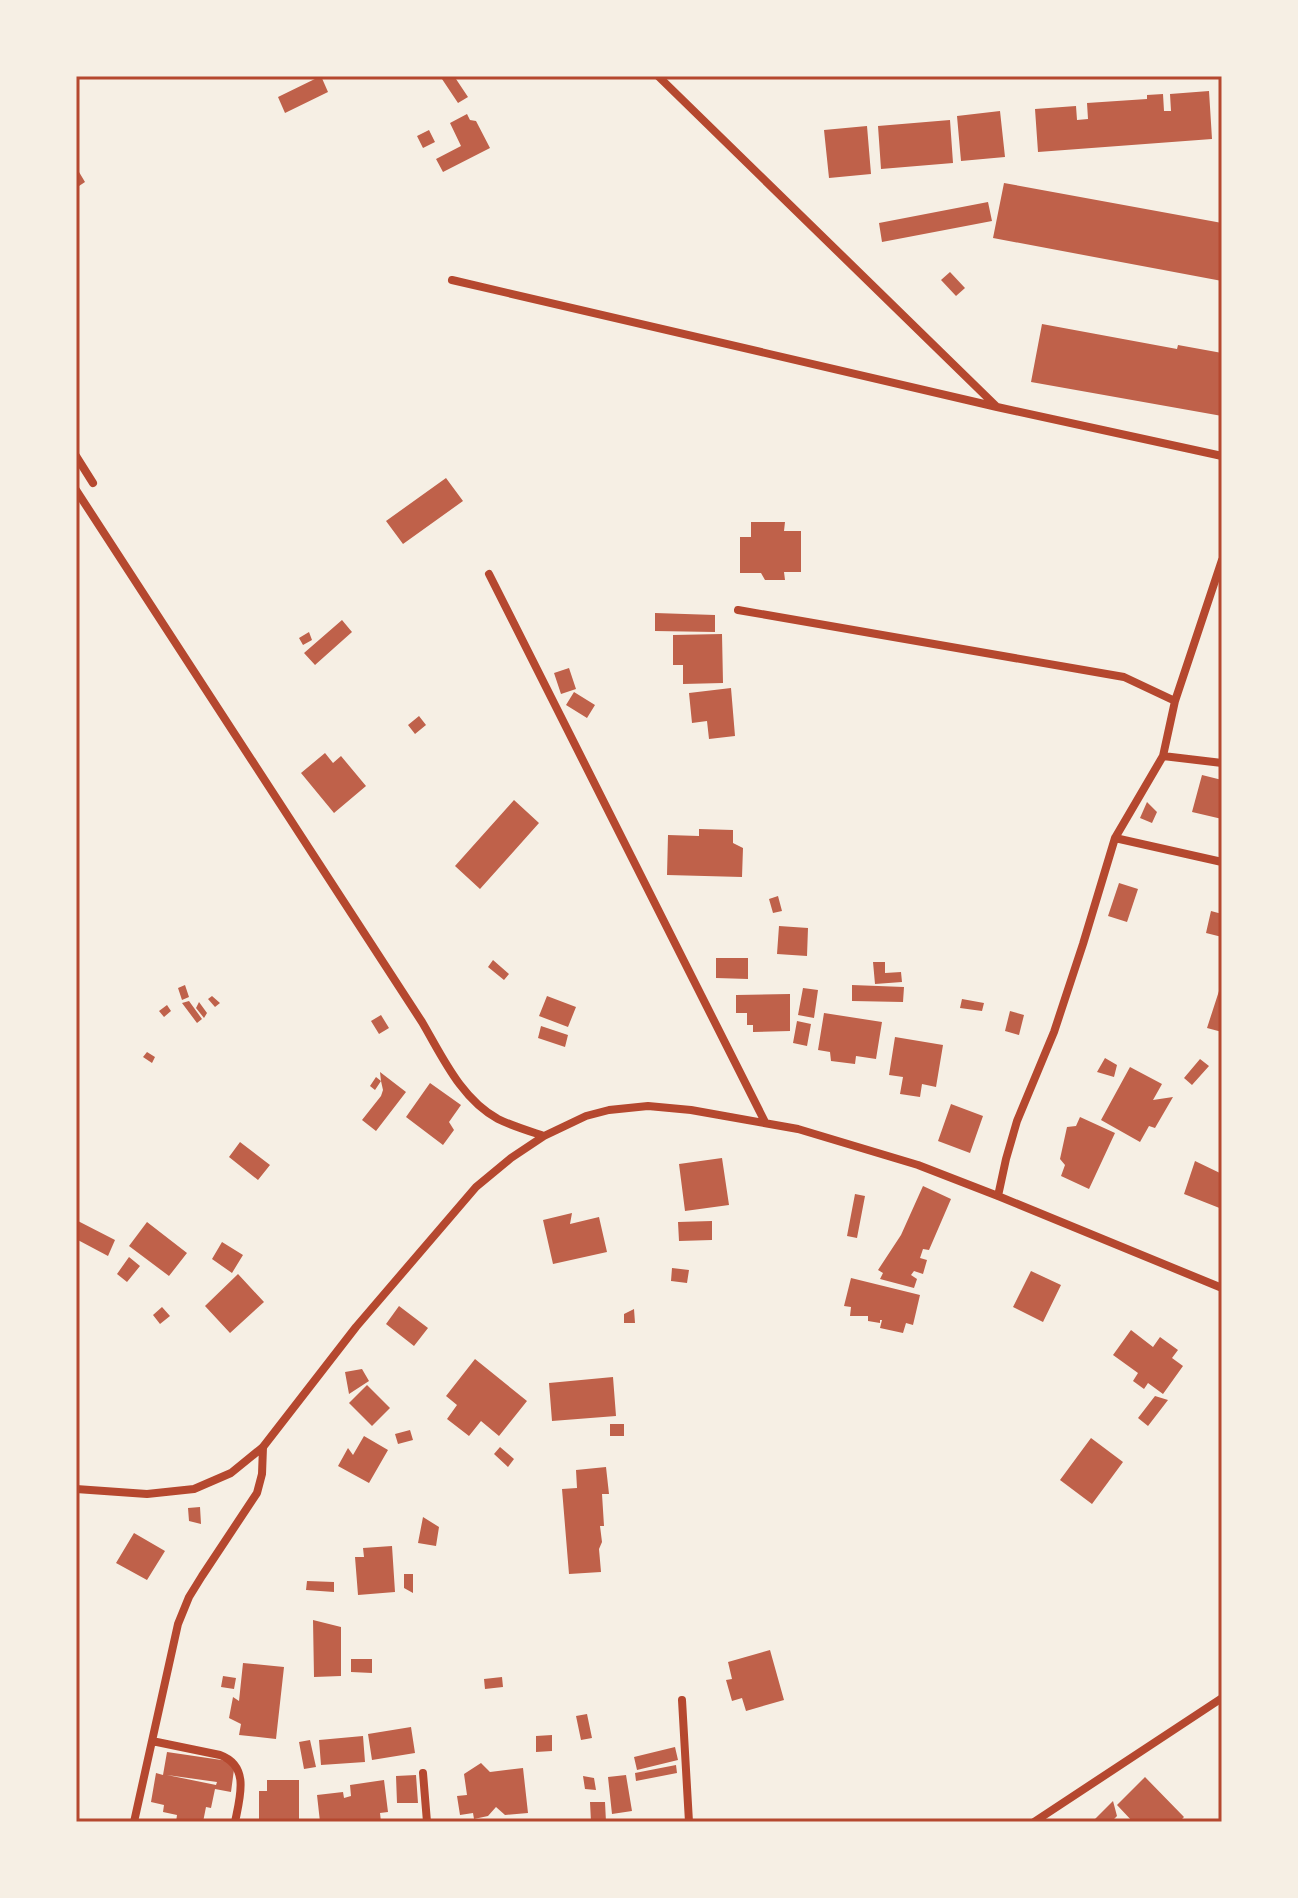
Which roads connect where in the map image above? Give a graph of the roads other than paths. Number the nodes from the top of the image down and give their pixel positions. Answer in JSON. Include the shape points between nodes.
{"nodes":[{"id":1,"x":658,"y":76,"type":"edge"},
{"id":2,"x":452,"y":280,"type":"dead end"},
{"id":3,"x":997,"y":407,"type":"junction"},
{"id":4,"x":76,"y":456,"type":"edge"},
{"id":5,"x":1222,"y":456,"type":"edge"},
{"id":6,"x":93,"y":483,"type":"dead end"},
{"id":7,"x":76,"y":490,"type":"edge"},
{"id":8,"x":1222,"y":560,"type":"edge"},
{"id":9,"x":489,"y":574,"type":"dead end"},
{"id":10,"x":738,"y":610,"type":"dead end"},
{"id":11,"x":1175,"y":701,"type":"junction"},
{"id":12,"x":1163,"y":756,"type":"junction"},
{"id":13,"x":1222,"y":763,"type":"edge"},
{"id":14,"x":1115,"y":838,"type":"junction"},
{"id":15,"x":1222,"y":862,"type":"edge"},
{"id":16,"x":765,"y":1122,"type":"junction"},
{"id":17,"x":544,"y":1136,"type":"junction"},
{"id":18,"x":998,"y":1196,"type":"junction"},
{"id":19,"x":1222,"y":1288,"type":"edge"},
{"id":20,"x":263,"y":1447,"type":"junction"},
{"id":21,"x":76,"y":1489,"type":"edge"},
{"id":22,"x":1222,"y":1698,"type":"edge"},
{"id":23,"x":682,"y":1700,"type":"dead end"},
{"id":24,"x":152,"y":1741,"type":"junction"},
{"id":25,"x":423,"y":1773,"type":"dead end"},
{"id":26,"x":134,"y":1822,"type":"edge"},
{"id":27,"x":235,"y":1822,"type":"edge"},
{"id":28,"x":427,"y":1822,"type":"edge"},
{"id":29,"x":689,"y":1822,"type":"edge"},
{"id":30,"x":1034,"y":1822,"type":"edge"}],
"edges":[{"from":1,"to":3,"type":"street"},
{"from":2,"to":3,"type":"street"},
{"from":3,"to":5,"type":"street"},
{"from":4,"to":6,"type":"street"},
{"from":7,"to":17,"type":"street","via":[[453,1075],[483,1109]]},
{"from":8,"to":11,"type":"street"},
{"from":9,"to":16,"type":"street"},
{"from":10,"to":11,"type":"street","via":[[1124,677]]},
{"from":11,"to":12,"type":"street"},
{"from":12,"to":13,"type":"street"},
{"from":12,"to":14,"type":"street"},
{"from":14,"to":15,"type":"street"},
{"from":14,"to":18,"type":"street","via":[[1054,1032],[1017,1121]]},
{"from":16,"to":17,"type":"street","via":[[648,1106],[586,1116]]},
{"from":16,"to":18,"type":"street","via":[[918,1165]]},
{"from":17,"to":20,"type":"street","via":[[476,1187],[356,1327]]},
{"from":18,"to":19,"type":"street"},
{"from":20,"to":21,"type":"street","via":[[231,1473],[194,1489],[147,1494]]},
{"from":20,"to":24,"type":"street","via":[[257,1493],[189,1597],[178,1624]]},
{"from":22,"to":30,"type":"street"},
{"from":23,"to":29,"type":"street"},
{"from":24,"to":26,"type":"street"},
{"from":24,"to":27,"type":"street","via":[[231,1759],[241,1784]]},
{"from":25,"to":28,"type":"street"}]}
